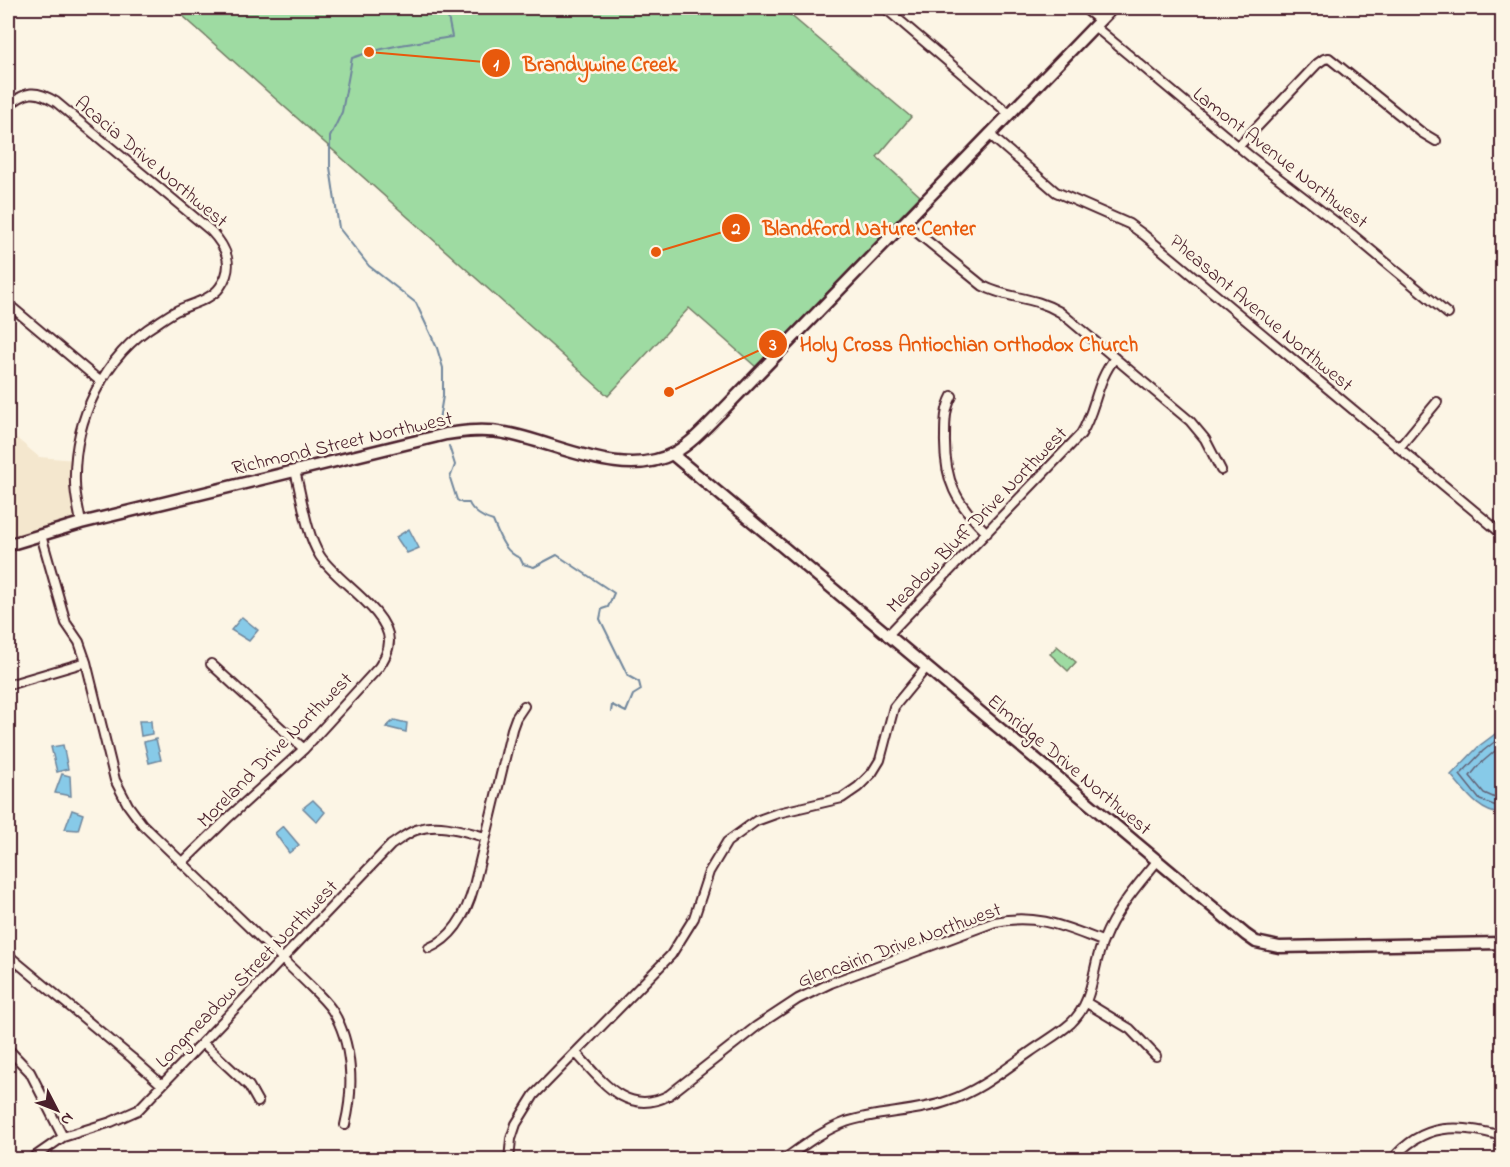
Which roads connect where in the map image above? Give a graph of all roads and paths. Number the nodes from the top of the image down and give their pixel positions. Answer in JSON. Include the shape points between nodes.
{"nodes":[{"id":1,"x":885,"y":8,"type":"edge"},
{"id":2,"x":1084,"y":8,"type":"edge"},
{"id":3,"x":1112,"y":8,"type":"edge"},
{"id":4,"x":1097,"y":23,"type":"junction"},
{"id":5,"x":8,"y":106,"type":"edge"},
{"id":6,"x":1008,"y":113,"type":"junction"},
{"id":7,"x":989,"y":134,"type":"junction"},
{"id":8,"x":1436,"y":141,"type":"dead end"},
{"id":9,"x":1239,"y":146,"type":"junction"},
{"id":10,"x":904,"y":222,"type":"junction"},
{"id":11,"x":8,"y":304,"type":"edge"},
{"id":12,"x":1448,"y":315,"type":"dead end"},
{"id":13,"x":1115,"y":358,"type":"junction"},
{"id":14,"x":101,"y":382,"type":"junction"},
{"id":15,"x":952,"y":396,"type":"dead end"},
{"id":16,"x":1437,"y":402,"type":"dead end"},
{"id":17,"x":1399,"y":448,"type":"junction"},
{"id":18,"x":672,"y":454,"type":"junction"},
{"id":19,"x":1221,"y":470,"type":"dead end"},
{"id":20,"x":295,"y":471,"type":"junction"},
{"id":21,"x":81,"y":524,"type":"junction"},
{"id":22,"x":987,"y":533,"type":"junction"},
{"id":23,"x":1503,"y":534,"type":"edge"},
{"id":24,"x":41,"y":535,"type":"junction"},
{"id":25,"x":8,"y":545,"type":"edge"},
{"id":26,"x":887,"y":636,"type":"junction"},
{"id":27,"x":86,"y":662,"type":"junction"},
{"id":28,"x":211,"y":664,"type":"dead end"},
{"id":29,"x":926,"y":668,"type":"junction"},
{"id":30,"x":8,"y":685,"type":"edge"},
{"id":31,"x":524,"y":706,"type":"dead end"},
{"id":32,"x":304,"y":749,"type":"junction"},
{"id":33,"x":485,"y":837,"type":"junction"},
{"id":34,"x":1158,"y":860,"type":"junction"},
{"id":35,"x":182,"y":863,"type":"junction"},
{"id":36,"x":1102,"y":941,"type":"junction"},
{"id":37,"x":1503,"y":943,"type":"edge"},
{"id":38,"x":429,"y":948,"type":"dead end"},
{"id":39,"x":8,"y":955,"type":"edge"},
{"id":40,"x":282,"y":959,"type":"junction"},
{"id":41,"x":1086,"y":1004,"type":"junction"},
{"id":42,"x":203,"y":1043,"type":"junction"},
{"id":43,"x":8,"y":1048,"type":"edge"},
{"id":44,"x":576,"y":1053,"type":"junction"},
{"id":45,"x":1156,"y":1056,"type":"dead end"},
{"id":46,"x":162,"y":1085,"type":"junction"},
{"id":47,"x":258,"y":1102,"type":"dead end"},
{"id":48,"x":345,"y":1125,"type":"dead end"},
{"id":49,"x":1503,"y":1136,"type":"edge"},
{"id":50,"x":63,"y":1137,"type":"junction"},
{"id":51,"x":30,"y":1160,"type":"edge"},
{"id":52,"x":509,"y":1160,"type":"edge"},
{"id":53,"x":783,"y":1160,"type":"edge"},
{"id":54,"x":1392,"y":1160,"type":"edge"}],
"edges":[{"from":1,"to":6,"type":"street"},
{"from":2,"to":4,"type":"street","name":"Lamont Avenue Northwest"},
{"from":3,"to":4,"type":"street","name":"Richmond Street Northwest"},
{"from":4,"to":6,"type":"street","name":"Richmond Street Northwest"},
{"from":4,"to":9,"type":"street","name":"Lamont Avenue Northwest"},
{"from":5,"to":14,"type":"street","name":"Acacia Drive Northwest","via":[[24,94],[46,95],[211,231],[228,256],[229,266],[218,290],[150,327],[114,361]]},
{"from":6,"to":7,"type":"street","name":"Richmond Street Northwest"},
{"from":7,"to":10,"type":"street","name":"Richmond Street Northwest"},
{"from":7,"to":17,"type":"street","name":"Pheasant Avenue Northwest","via":[[1056,192],[1129,224],[1144,235]]},
{"from":8,"to":9,"type":"street","via":[[1324,58]]},
{"from":9,"to":12,"type":"street","name":"Lamont Avenue Northwest"},
{"from":10,"to":13,"type":"street","via":[[976,281],[991,290],[1036,300],[1054,309]]},
{"from":10,"to":18,"type":"street","name":"Richmond Street Northwest","via":[[710,424]]},
{"from":11,"to":14,"type":"street"},
{"from":13,"to":19,"type":"street","via":[[1196,427]]},
{"from":13,"to":22,"type":"street","name":"Meadow Bluff Drive Northwest","via":[[1100,381],[1090,419],[1081,434]]},
{"from":14,"to":21,"type":"street","name":"Acacia Drive Northwest","via":[[84,420],[76,460]]},
{"from":15,"to":22,"type":"street","via":[[945,417],[948,478],[958,500]]},
{"from":16,"to":17,"type":"street"},
{"from":17,"to":23,"type":"street","name":"Pheasant Avenue Northwest"},
{"from":18,"to":20,"type":"street","name":"Richmond Street Northwest","via":[[636,462],[606,461],[516,435],[474,430]]},
{"from":18,"to":26,"type":"street","name":"Elmridge Drive Northwest"},
{"from":20,"to":21,"type":"street","name":"Richmond Street Northwest"},
{"from":20,"to":32,"type":"street","name":"Moreland Drive Northwest","via":[[320,555],[377,614],[389,640],[380,667]]},
{"from":21,"to":24,"type":"street","name":"Richmond Street Northwest"},
{"from":22,"to":26,"type":"street","name":"Meadow Bluff Drive Northwest"},
{"from":24,"to":25,"type":"street","name":"Richmond Street Northwest"},
{"from":24,"to":27,"type":"street","via":[[66,623]]},
{"from":26,"to":29,"type":"street","name":"Elmridge Drive Northwest"},
{"from":27,"to":30,"type":"street"},
{"from":27,"to":35,"type":"street","via":[[115,780],[142,824]]},
{"from":28,"to":32,"type":"street"},
{"from":29,"to":34,"type":"street","name":"Elmridge Drive Northwest"},
{"from":29,"to":44,"type":"street","via":[[894,707],[882,755],[872,773],[842,798],[764,818],[727,842],[709,872],[694,918],[671,955]]},
{"from":31,"to":33,"type":"street","via":[[512,729]]},
{"from":32,"to":35,"type":"street","name":"Moreland Drive Northwest"},
{"from":33,"to":38,"type":"street","via":[[472,895],[463,916],[444,940]]},
{"from":33,"to":40,"type":"street","name":"Longmeadow Street Northwest","via":[[446,827],[412,831],[391,845]]},
{"from":34,"to":36,"type":"street","via":[[1127,898]]},
{"from":34,"to":37,"type":"street","name":"Elmridge Drive Northwest","via":[[1246,935],[1268,945]]},
{"from":35,"to":40,"type":"street"},
{"from":36,"to":41,"type":"street"},
{"from":36,"to":44,"type":"street","name":"Glencairin Drive Northwest","via":[[1039,920],[995,922],[798,999],[669,1095],[654,1101],[638,1102],[621,1096]]},
{"from":39,"to":46,"type":"street"},
{"from":40,"to":42,"type":"street","name":"Longmeadow Street Northwest"},
{"from":40,"to":48,"type":"street","via":[[321,996],[342,1031],[350,1094]]},
{"from":41,"to":45,"type":"street","via":[[1130,1029]]},
{"from":41,"to":53,"type":"street","via":[[1058,1034],[966,1094],[929,1107],[846,1122]]},
{"from":42,"to":46,"type":"street","name":"Longmeadow Street Northwest"},
{"from":42,"to":47,"type":"street","via":[[249,1086]]},
{"from":43,"to":50,"type":"street","via":[[30,1072]]},
{"from":44,"to":52,"type":"street","via":[[524,1108]]},
{"from":46,"to":50,"type":"street","name":"Longmeadow Street Northwest","via":[[130,1114]]},
{"from":49,"to":54,"type":"street","via":[[1464,1127],[1439,1129],[1403,1147]]},
{"from":50,"to":51,"type":"street","name":"Longmeadow Street Northwest"}]}
